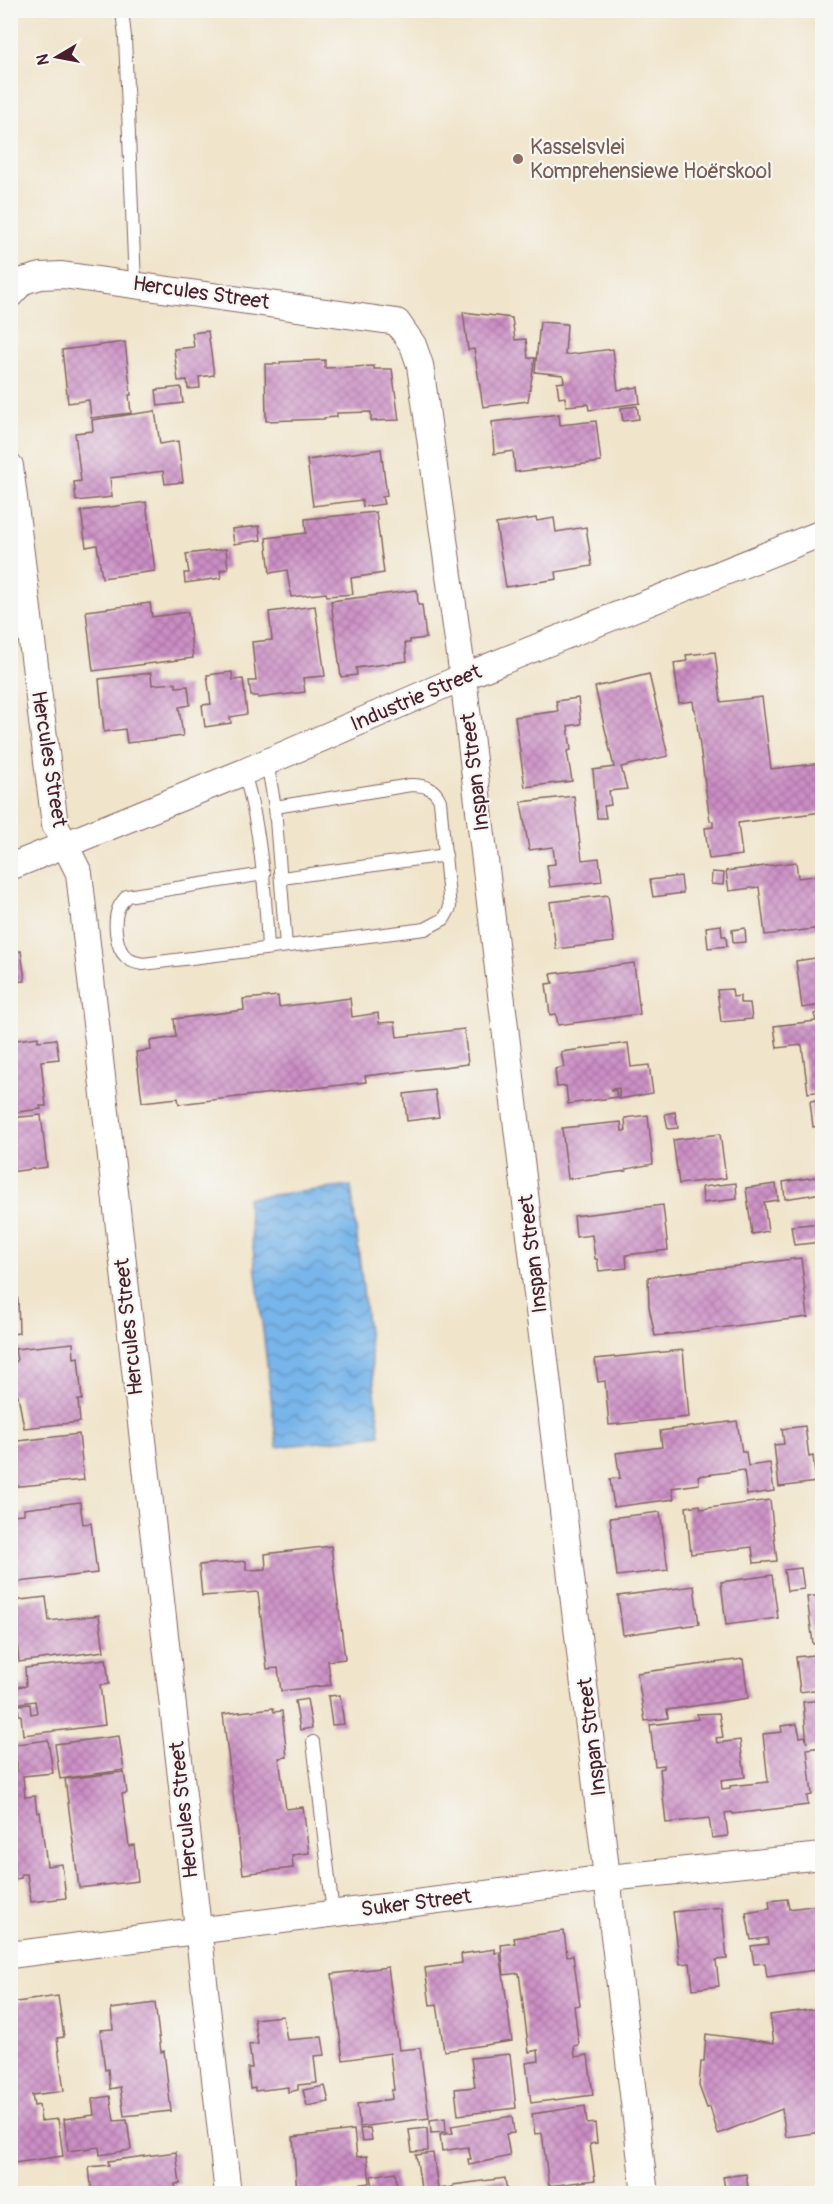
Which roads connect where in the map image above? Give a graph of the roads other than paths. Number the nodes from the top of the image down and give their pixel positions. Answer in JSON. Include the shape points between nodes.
{"nodes":[{"id":1,"x":122,"y":10,"type":"edge"},
{"id":2,"x":135,"y":284,"type":"junction"},
{"id":3,"x":10,"y":295,"type":"edge"},
{"id":4,"x":397,"y":321,"type":"joint"},
{"id":5,"x":10,"y":466,"type":"edge"},
{"id":6,"x":822,"y":533,"type":"edge"},
{"id":7,"x":463,"y":677,"type":"junction"},
{"id":8,"x":256,"y":767,"type":"junction"},
{"id":9,"x":275,"y":807,"type":"junction"},
{"id":10,"x":65,"y":844,"type":"junction"},
{"id":11,"x":446,"y":855,"type":"junction"},
{"id":12,"x":10,"y":867,"type":"edge"},
{"id":13,"x":264,"y":874,"type":"junction"},
{"id":14,"x":282,"y":878,"type":"junction"},
{"id":15,"x":286,"y":946,"type":"junction"},
{"id":16,"x":268,"y":948,"type":"junction"},
{"id":17,"x":313,"y":1742,"type":"dead end"},
{"id":18,"x":822,"y":1856,"type":"edge"},
{"id":19,"x":609,"y":1878,"type":"junction"},
{"id":20,"x":333,"y":1913,"type":"junction"},
{"id":21,"x":197,"y":1930,"type":"junction"},
{"id":22,"x":10,"y":1954,"type":"edge"},
{"id":23,"x":228,"y":2193,"type":"edge"},
{"id":24,"x":645,"y":2193,"type":"edge"}],
"edges":[{"from":1,"to":2,"type":"lane"},
{"from":2,"to":3,"type":"street","name":"Hercules Street","via":[[40,276],[23,281]]},
{"from":2,"to":4,"type":"street","name":"Hercules Street"},
{"from":4,"to":7,"type":"street","name":"Inspan Street","via":[[413,345],[420,365]]},
{"from":5,"to":10,"type":"street","name":"Hercules Street","via":[[55,825]]},
{"from":6,"to":7,"type":"street","name":"Industrie Street"},
{"from":7,"to":8,"type":"street","name":"Industrie Street"},
{"from":7,"to":19,"type":"street","name":"Inspan Street"},
{"from":8,"to":9,"type":"lane"},
{"from":8,"to":10,"type":"street","name":"Industrie Street"},
{"from":8,"to":13,"type":"lane","via":[[255,809]]},
{"from":9,"to":11,"type":"lane","via":[[411,785],[426,786],[440,801]]},
{"from":9,"to":14,"type":"lane"},
{"from":10,"to":12,"type":"street","name":"Industrie Street"},
{"from":10,"to":21,"type":"street","name":"Hercules Street","via":[[79,873]]},
{"from":11,"to":14,"type":"lane"},
{"from":11,"to":15,"type":"lane","via":[[450,908],[436,924]]},
{"from":13,"to":16,"type":"lane"},
{"from":13,"to":16,"type":"lane","via":[[127,896],[118,909],[118,944],[126,957],[143,964]]},
{"from":14,"to":15,"type":"lane"},
{"from":15,"to":16,"type":"lane"},
{"from":17,"to":20,"type":"lane"},
{"from":18,"to":19,"type":"street","name":"Suker Street"},
{"from":19,"to":20,"type":"street","name":"Suker Street"},
{"from":19,"to":24,"type":"street","name":"Inspan Street"},
{"from":20,"to":21,"type":"street","name":"Suker Street"},
{"from":21,"to":22,"type":"street","name":"Suker Street"},
{"from":21,"to":23,"type":"street","name":"Hercules Street"}]}
